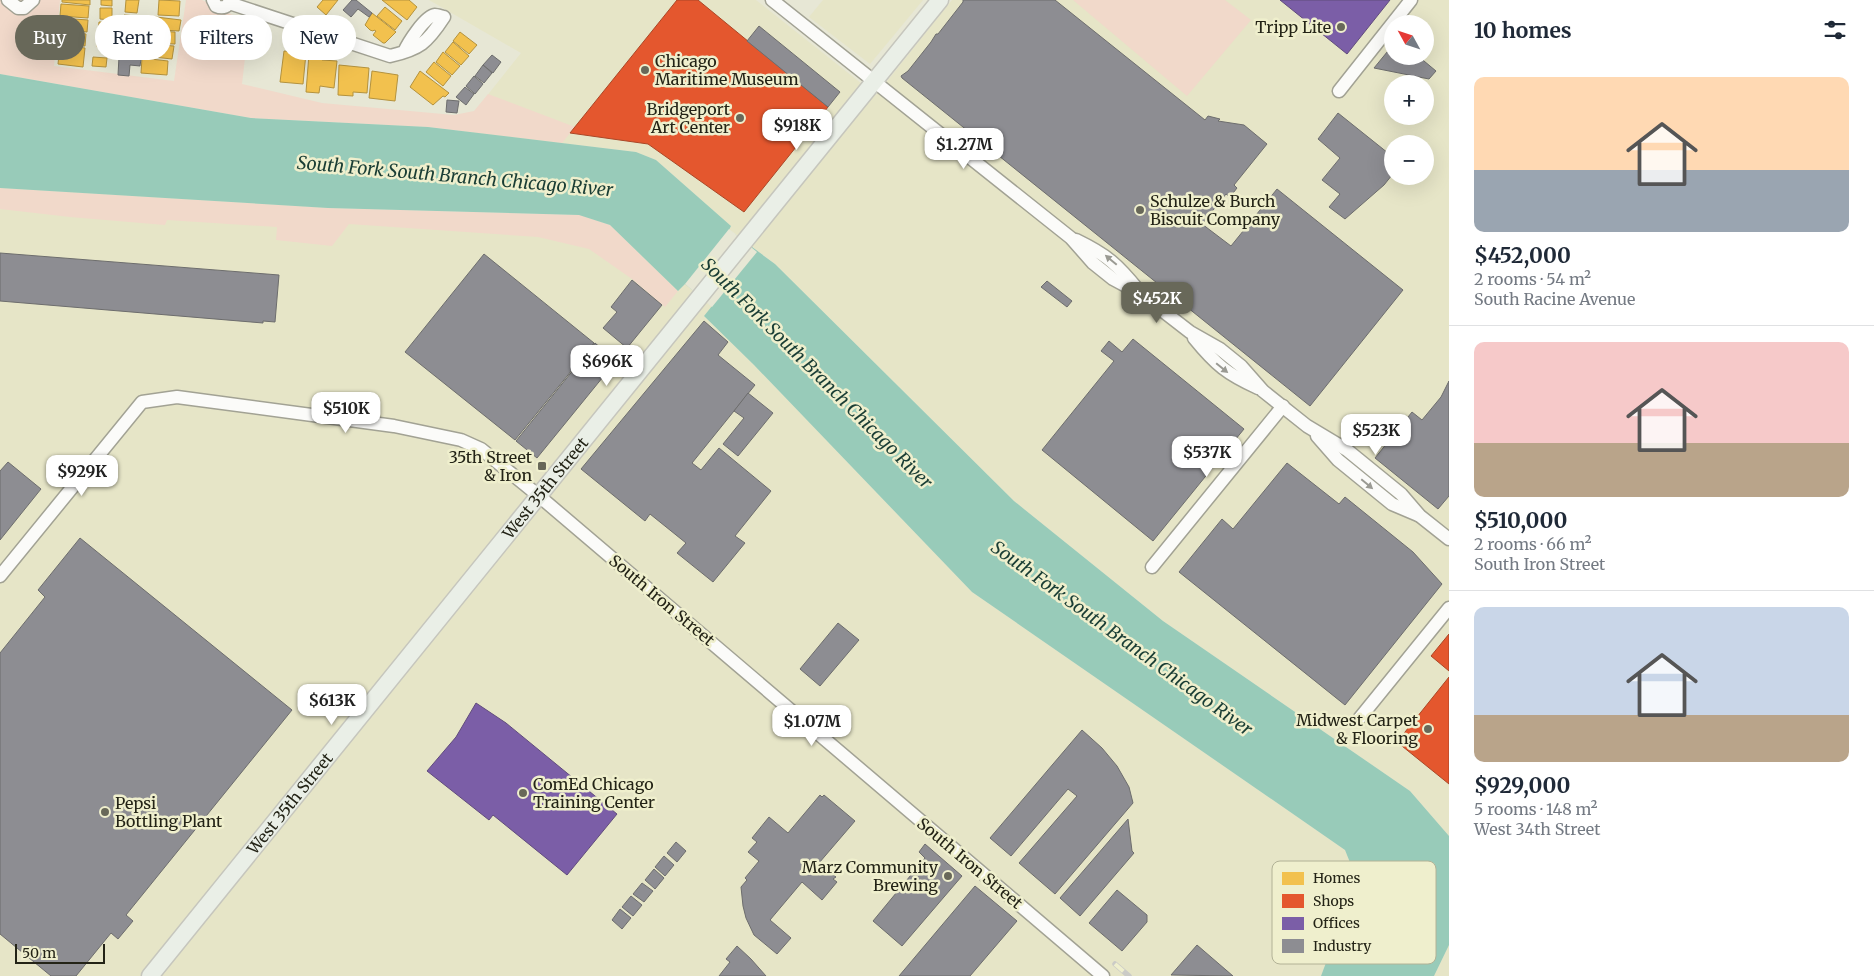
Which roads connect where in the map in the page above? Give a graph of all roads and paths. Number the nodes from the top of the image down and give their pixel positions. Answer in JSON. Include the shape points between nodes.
{"nodes":[{"id":1,"x":8,"y":0,"type":"edge"},
{"id":2,"x":33,"y":0,"type":"edge"},
{"id":3,"x":213,"y":0,"type":"edge"},
{"id":4,"x":772,"y":0,"type":"edge"},
{"id":5,"x":940,"y":0,"type":"edge"},
{"id":6,"x":1411,"y":0,"type":"edge"},
{"id":7,"x":235,"y":2,"type":"edge"},
{"id":8,"x":404,"y":52,"type":"dead end"},
{"id":9,"x":874,"y":81,"type":"junction"},
{"id":10,"x":1339,"y":91,"type":"dead end"},
{"id":11,"x":1283,"y":406,"type":"junction"},
{"id":12,"x":539,"y":496,"type":"junction"},
{"id":13,"x":1447,"y":532,"type":"edge"},
{"id":14,"x":1152,"y":566,"type":"dead end"},
{"id":15,"x":0,"y":576,"type":"edge"},
{"id":16,"x":1449,"y":608,"type":"edge"},
{"id":17,"x":1359,"y":719,"type":"dead end"},
{"id":18,"x":1095,"y":973,"type":"edge"},
{"id":19,"x":150,"y":976,"type":"edge"}],
"edges":[{"from":1,"to":2,"type":"street","via":[[18,8],[24,8]]},
{"from":3,"to":7,"type":"street","via":[[219,8]]},
{"from":4,"to":9,"type":"street"},
{"from":5,"to":9,"type":"main road","name":"West 35th Street"},
{"from":6,"to":10,"type":"street"},
{"from":7,"to":8,"type":"street","via":[[390,56]]},
{"from":9,"to":11,"type":"street","via":[[1071,238],[1101,252],[1122,269],[1141,294],[1190,332],[1212,360]]},
{"from":9,"to":12,"type":"main road","name":"West 35th Street"},
{"from":11,"to":13,"type":"street","via":[[1307,426],[1338,460],[1392,504]]},
{"from":11,"to":14,"type":"street"},
{"from":12,"to":15,"type":"street","name":"South Iron Street","via":[[481,449],[461,440],[394,426],[177,397],[142,402]]},
{"from":12,"to":18,"type":"street","name":"South Iron Street"},
{"from":12,"to":19,"type":"main road","name":"West 35th Street"},
{"from":16,"to":17,"type":"street"}]}
